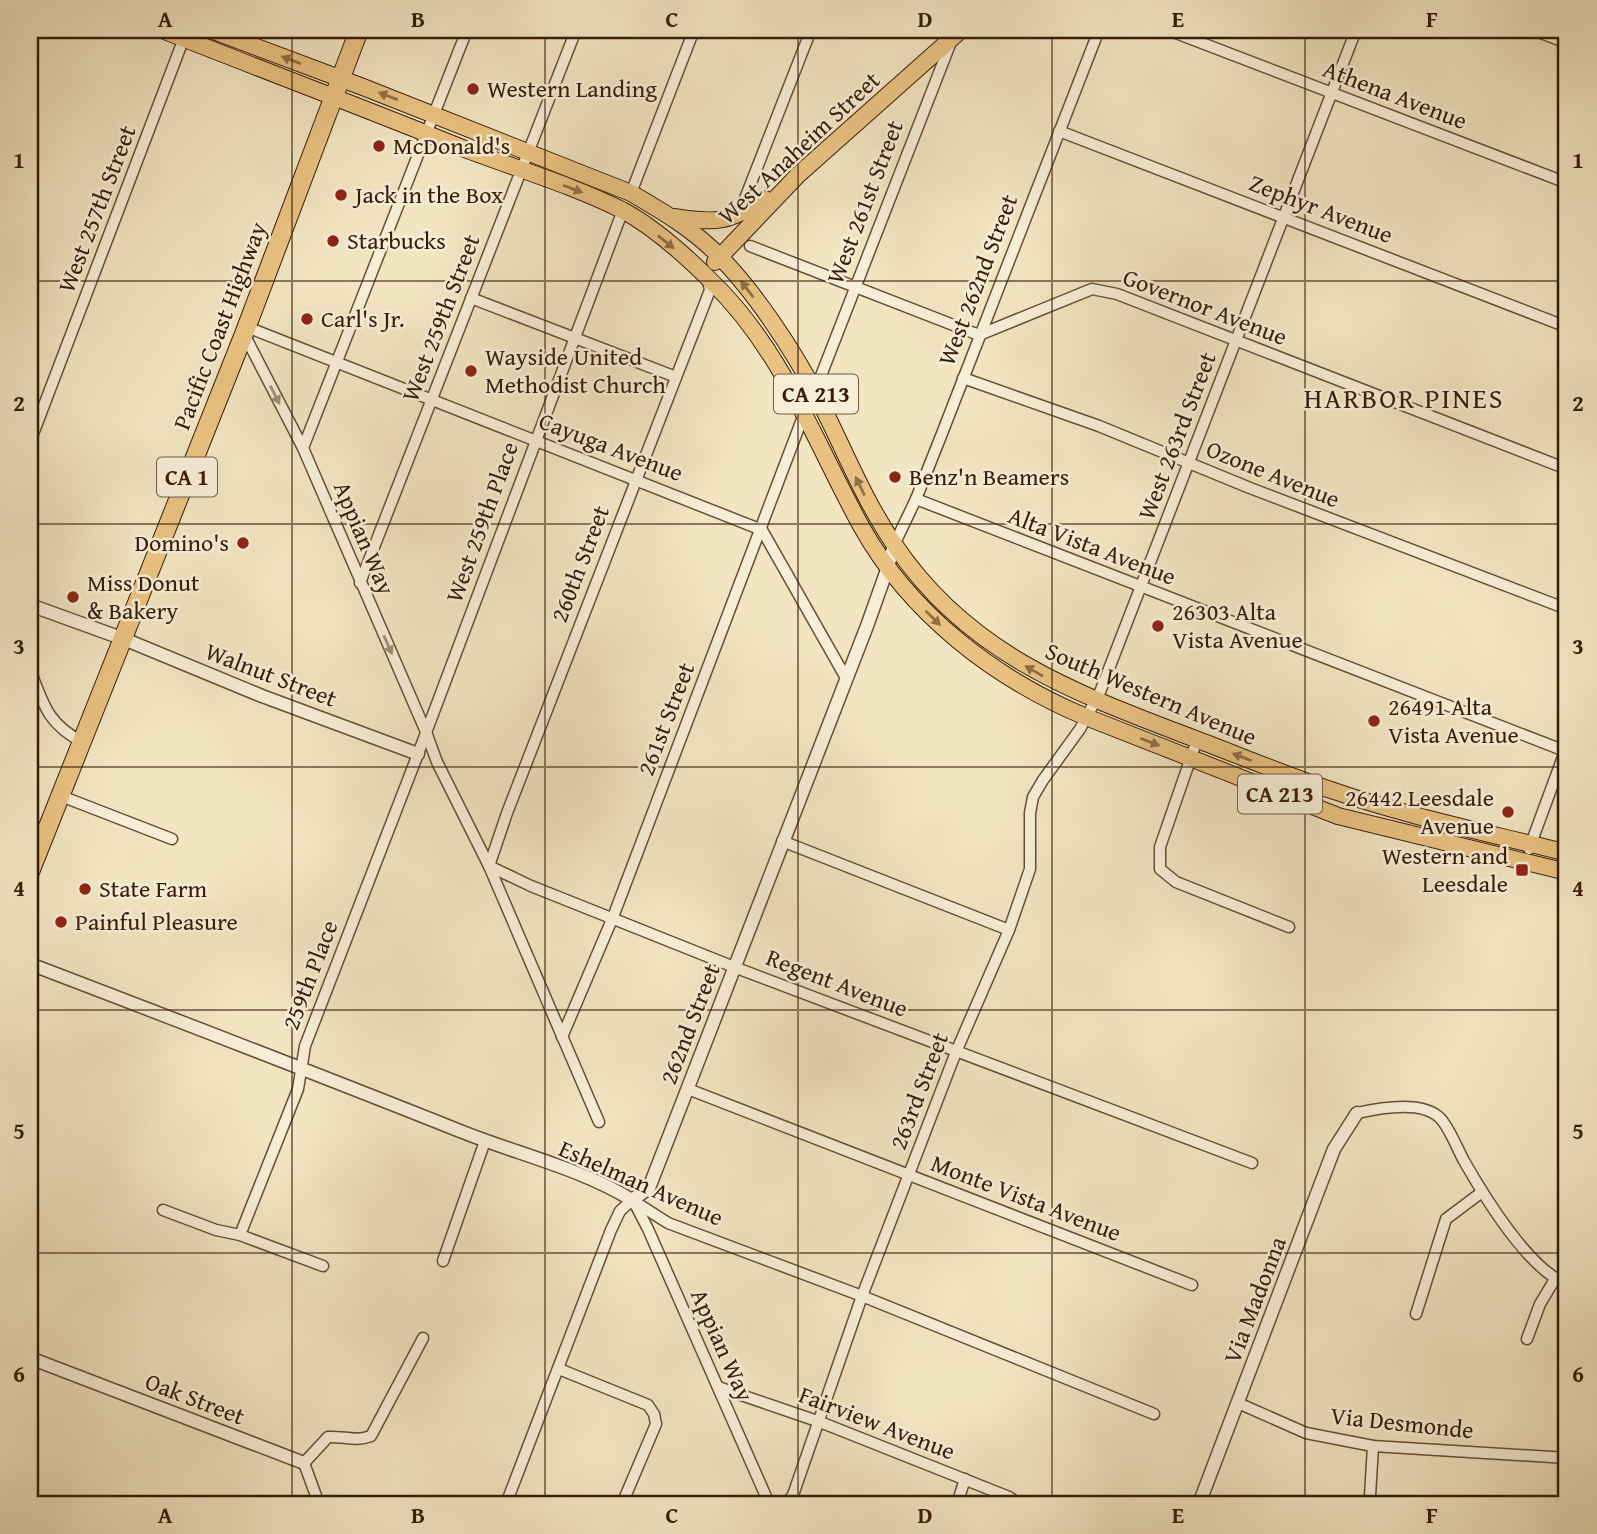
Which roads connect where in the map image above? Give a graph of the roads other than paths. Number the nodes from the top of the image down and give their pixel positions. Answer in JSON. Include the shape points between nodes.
{"nodes":[{"id":1,"x":162,"y":30,"type":"edge"},
{"id":2,"x":211,"y":30,"type":"edge"},
{"id":3,"x":359,"y":30,"type":"edge"},
{"id":4,"x":467,"y":30,"type":"edge"},
{"id":5,"x":576,"y":30,"type":"edge"},
{"id":6,"x":694,"y":30,"type":"edge"},
{"id":7,"x":811,"y":30,"type":"edge"},
{"id":8,"x":1099,"y":30,"type":"edge"},
{"id":9,"x":1168,"y":30,"type":"edge"},
{"id":10,"x":1356,"y":30,"type":"edge"},
{"id":11,"x":1532,"y":30,"type":"edge"},
{"id":12,"x":956,"y":33,"type":"edge"},
{"id":13,"x":186,"y":34,"type":"edge"},
{"id":14,"x":1567,"y":43,"type":"edge"},
{"id":15,"x":340,"y":78,"type":"junction"},
{"id":16,"x":1333,"y":93,"type":"junction"},
{"id":17,"x":332,"y":98,"type":"junction"},
{"id":18,"x":435,"y":115,"type":"junction"},
{"id":19,"x":1059,"y":131,"type":"junction"},
{"id":20,"x":427,"y":132,"type":"junction"},
{"id":21,"x":529,"y":151,"type":"junction"},
{"id":22,"x":522,"y":170,"type":"junction"},
{"id":23,"x":1567,"y":183,"type":"edge"},
{"id":24,"x":785,"y":187,"type":"junction"},
{"id":25,"x":631,"y":193,"type":"junction"},
{"id":26,"x":742,"y":206,"type":"dead end"},
{"id":27,"x":623,"y":211,"type":"junction"},
{"id":28,"x":671,"y":217,"type":"junction"},
{"id":29,"x":1284,"y":217,"type":"junction"},
{"id":30,"x":750,"y":246,"type":"dead end"},
{"id":31,"x":719,"y":256,"type":"junction"},
{"id":32,"x":707,"y":276,"type":"junction"},
{"id":33,"x":854,"y":286,"type":"junction"},
{"id":34,"x":471,"y":298,"type":"junction"},
{"id":35,"x":1567,"y":327,"type":"edge"},
{"id":36,"x":246,"y":331,"type":"junction"},
{"id":37,"x":979,"y":335,"type":"junction"},
{"id":38,"x":575,"y":337,"type":"junction"},
{"id":39,"x":1236,"y":341,"type":"junction"},
{"id":40,"x":336,"y":362,"type":"junction"},
{"id":41,"x":676,"y":377,"type":"junction"},
{"id":42,"x":963,"y":377,"type":"junction"},
{"id":43,"x":815,"y":391,"type":"junction"},
{"id":44,"x":432,"y":399,"type":"junction"},
{"id":45,"x":804,"y":414,"type":"junction"},
{"id":46,"x":535,"y":440,"type":"junction"},
{"id":47,"x":30,"y":442,"type":"edge"},
{"id":48,"x":303,"y":448,"type":"junction"},
{"id":49,"x":1188,"y":463,"type":"junction"},
{"id":50,"x":1567,"y":469,"type":"edge"},
{"id":51,"x":635,"y":480,"type":"junction"},
{"id":52,"x":916,"y":499,"type":"junction"},
{"id":53,"x":762,"y":530,"type":"junction"},
{"id":54,"x":894,"y":545,"type":"junction"},
{"id":55,"x":888,"y":567,"type":"junction"},
{"id":56,"x":360,"y":583,"type":"junction"},
{"id":57,"x":1141,"y":588,"type":"junction"},
{"id":58,"x":30,"y":605,"type":"edge"},
{"id":59,"x":1567,"y":609,"type":"edge"},
{"id":60,"x":124,"y":639,"type":"junction"},
{"id":61,"x":30,"y":670,"type":"edge"},
{"id":62,"x":846,"y":678,"type":"junction"},
{"id":63,"x":1095,"y":700,"type":"junction"},
{"id":64,"x":1086,"y":717,"type":"junction"},
{"id":65,"x":426,"y":732,"type":"junction"},
{"id":66,"x":1197,"y":740,"type":"junction"},
{"id":67,"x":82,"y":742,"type":"junction"},
{"id":68,"x":1566,"y":749,"type":"edge"},
{"id":69,"x":418,"y":754,"type":"junction"},
{"id":70,"x":1191,"y":758,"type":"junction"},
{"id":71,"x":437,"y":762,"type":"junction"},
{"id":72,"x":61,"y":796,"type":"junction"},
{"id":73,"x":172,"y":839,"type":"dead end"},
{"id":74,"x":782,"y":841,"type":"junction"},
{"id":75,"x":1531,"y":844,"type":"junction"},
{"id":76,"x":1567,"y":853,"type":"edge"},
{"id":77,"x":1525,"y":861,"type":"junction"},
{"id":78,"x":489,"y":866,"type":"junction"},
{"id":79,"x":30,"y":872,"type":"edge"},
{"id":80,"x":1567,"y":872,"type":"edge"},
{"id":81,"x":613,"y":917,"type":"junction"},
{"id":82,"x":1289,"y":927,"type":"dead end"},
{"id":83,"x":1009,"y":930,"type":"junction"},
{"id":84,"x":30,"y":964,"type":"edge"},
{"id":85,"x":734,"y":967,"type":"junction"},
{"id":86,"x":562,"y":1037,"type":"junction"},
{"id":87,"x":956,"y":1052,"type":"junction"},
{"id":88,"x":300,"y":1067,"type":"junction"},
{"id":89,"x":688,"y":1088,"type":"junction"},
{"id":90,"x":1357,"y":1113,"type":"joint"},
{"id":91,"x":599,"y":1122,"type":"dead end"},
{"id":92,"x":485,"y":1142,"type":"junction"},
{"id":93,"x":1252,"y":1163,"type":"dead end"},
{"id":94,"x":909,"y":1176,"type":"junction"},
{"id":95,"x":1482,"y":1192,"type":"junction"},
{"id":96,"x":632,"y":1200,"type":"junction"},
{"id":97,"x":163,"y":1210,"type":"dead end"},
{"id":98,"x":240,"y":1235,"type":"junction"},
{"id":99,"x":443,"y":1261,"type":"dead end"},
{"id":100,"x":323,"y":1266,"type":"dead end"},
{"id":101,"x":1555,"y":1279,"type":"junction"},
{"id":102,"x":1567,"y":1284,"type":"edge"},
{"id":103,"x":1192,"y":1285,"type":"dead end"},
{"id":104,"x":862,"y":1296,"type":"junction"},
{"id":105,"x":1416,"y":1314,"type":"dead end"},
{"id":106,"x":422,"y":1338,"type":"dead end"},
{"id":107,"x":1527,"y":1339,"type":"dead end"},
{"id":108,"x":30,"y":1358,"type":"edge"},
{"id":109,"x":559,"y":1369,"type":"junction"},
{"id":110,"x":718,"y":1387,"type":"junction"},
{"id":111,"x":1238,"y":1403,"type":"junction"},
{"id":112,"x":1154,"y":1414,"type":"dead end"},
{"id":113,"x":820,"y":1422,"type":"junction"},
{"id":114,"x":1373,"y":1446,"type":"junction"},
{"id":115,"x":1567,"y":1458,"type":"edge"},
{"id":116,"x":304,"y":1463,"type":"junction"},
{"id":117,"x":965,"y":1479,"type":"junction"},
{"id":118,"x":319,"y":1504,"type":"edge"},
{"id":119,"x":506,"y":1504,"type":"edge"},
{"id":120,"x":622,"y":1504,"type":"edge"},
{"id":121,"x":775,"y":1504,"type":"edge"},
{"id":122,"x":786,"y":1504,"type":"edge"},
{"id":123,"x":957,"y":1504,"type":"edge"},
{"id":124,"x":1019,"y":1504,"type":"edge"},
{"id":125,"x":1199,"y":1504,"type":"edge"},
{"id":126,"x":1365,"y":1504,"type":"edge"}],
"edges":[{"from":1,"to":13,"type":"main road","name":"South Western Avenue","number":"CA 213"},
{"from":15,"to":2,"type":"main road","name":"South Western Avenue","number":"CA 213","one_way":true},
{"from":3,"to":15,"type":"highway","name":"Pacific Coast Highway","number":"CA 1"},
{"from":4,"to":18,"type":"street"},
{"from":5,"to":21,"type":"street","name":"West 259th Street"},
{"from":6,"to":25,"type":"street"},
{"from":7,"to":26,"type":"street"},
{"from":8,"to":19,"type":"street","name":"West 262nd Street"},
{"from":9,"to":16,"type":"street","name":"Athena Avenue"},
{"from":10,"to":16,"type":"street","name":"West 263rd Street"},
{"from":11,"to":14,"type":"street"},
{"from":12,"to":24,"type":"main road","name":"West Anaheim Street"},
{"from":12,"to":33,"type":"street","name":"West 261st Street"},
{"from":13,"to":17,"type":"main road","name":"South Western Avenue","number":"CA 213"},
{"from":13,"to":47,"type":"street","name":"West 257th Street"},
{"from":15,"to":17,"type":"highway","name":"Pacific Coast Highway","number":"CA 1"},
{"from":18,"to":15,"type":"main road","name":"South Western Avenue","number":"CA 213","one_way":true},
{"from":16,"to":23,"type":"street","name":"Athena Avenue"},
{"from":16,"to":29,"type":"street","name":"West 263rd Street"},
{"from":17,"to":20,"type":"main road","name":"South Western Avenue","number":"CA 213"},
{"from":17,"to":36,"type":"highway","name":"Pacific Coast Highway","number":"CA 1"},
{"from":18,"to":20,"type":"street"},
{"from":18,"to":21,"type":"main road","name":"South Western Avenue","number":"CA 213"},
{"from":19,"to":29,"type":"street","name":"Zephyr Avenue"},
{"from":19,"to":37,"type":"street","name":"West 262nd Street"},
{"from":20,"to":22,"type":"main road","name":"South Western Avenue","number":"CA 213"},
{"from":20,"to":40,"type":"street"},
{"from":21,"to":22,"type":"street","name":"West 259th Street"},
{"from":21,"to":25,"type":"main road","name":"South Western Avenue","number":"CA 213"},
{"from":22,"to":27,"type":"main road","name":"South Western Avenue","number":"CA 213","one_way":true},
{"from":22,"to":34,"type":"street","name":"West 259th Street"},
{"from":24,"to":28,"type":"main road","via":[[725,220]]},
{"from":24,"to":31,"type":"main road","name":"West Anaheim Street"},
{"from":25,"to":28,"type":"main road","name":"South Western Avenue","number":"CA 213"},
{"from":27,"to":32,"type":"main road","name":"South Western Avenue","number":"CA 213","one_way":true},
{"from":27,"to":38,"type":"street","name":"West 259th Place"},
{"from":28,"to":31,"type":"main road","name":"South Western Avenue","number":"CA 213"},
{"from":29,"to":35,"type":"street","name":"Zephyr Avenue"},
{"from":29,"to":39,"type":"street","name":"West 263rd Street"},
{"from":30,"to":33,"type":"street"},
{"from":31,"to":32,"type":"main road","name":"West Anaheim Street"},
{"from":43,"to":31,"type":"main road","name":"South Western Avenue","number":"CA 213","one_way":true,"via":[[760,307]]},
{"from":32,"to":41,"type":"street","name":"260th Street","via":[[710,290]]},
{"from":32,"to":45,"type":"main road","name":"South Western Avenue","number":"CA 213","via":[[762,339]]},
{"from":33,"to":37,"type":"street"},
{"from":33,"to":43,"type":"street","name":"West 261st Street"},
{"from":34,"to":38,"type":"street"},
{"from":34,"to":44,"type":"street","name":"West 259th Street"},
{"from":36,"to":40,"type":"street","name":"Cayuga Avenue"},
{"from":36,"to":48,"type":"street","name":"Appian Way","one_way":true},
{"from":36,"to":60,"type":"highway","name":"Pacific Coast Highway","number":"CA 1"},
{"from":37,"to":39,"type":"street","name":"Governor Avenue","via":[[1092,289],[1117,294]]},
{"from":37,"to":42,"type":"street","name":"West 262nd Street"},
{"from":38,"to":41,"type":"street"},
{"from":38,"to":46,"type":"street","name":"West 259th Place"},
{"from":39,"to":49,"type":"street","name":"West 263rd Street"},
{"from":39,"to":50,"type":"street","name":"Governor Avenue"},
{"from":40,"to":44,"type":"street","name":"Cayuga Avenue"},
{"from":40,"to":48,"type":"street"},
{"from":41,"to":51,"type":"street","name":"260th Street"},
{"from":42,"to":49,"type":"street","name":"Ozone Avenue"},
{"from":42,"to":52,"type":"street","name":"West 262nd Street"},
{"from":54,"to":43,"type":"main road","name":"South Western Avenue","number":"CA 213","one_way":true,"via":[[863,493]]},
{"from":44,"to":46,"type":"street","name":"Cayuga Avenue"},
{"from":44,"to":56,"type":"street","name":"West 259th Street"},
{"from":45,"to":53,"type":"street","name":"261st Street"},
{"from":45,"to":55,"type":"main road","name":"South Western Avenue","number":"CA 213","via":[[862,528]]},
{"from":46,"to":51,"type":"street","name":"Cayuga Avenue"},
{"from":46,"to":65,"type":"street","name":"West 259th Place"},
{"from":48,"to":56,"type":"street","name":"Appian Way"},
{"from":49,"to":57,"type":"street","name":"West 263rd Street"},
{"from":49,"to":59,"type":"street","name":"Ozone Avenue"},
{"from":51,"to":53,"type":"street","name":"Cayuga Avenue"},
{"from":51,"to":78,"type":"street","name":"260th Street"},
{"from":52,"to":54,"type":"street","name":"West 262nd Street"},
{"from":52,"to":57,"type":"street","name":"Alta Vista Avenue"},
{"from":53,"to":62,"type":"street"},
{"from":53,"to":81,"type":"street","name":"261st Street"},
{"from":54,"to":55,"type":"street","name":"262nd Street"},
{"from":63,"to":54,"type":"main road","name":"South Western Avenue","number":"CA 213","one_way":true,"via":[[1052,681],[985,639],[925,584]]},
{"from":55,"to":62,"type":"street","name":"262nd Street"},
{"from":55,"to":64,"type":"main road","name":"South Western Avenue","number":"CA 213","one_way":true,"via":[[945,629],[1013,681]]},
{"from":56,"to":65,"type":"street","name":"Appian Way","one_way":true},
{"from":57,"to":63,"type":"street","name":"West 263rd Street"},
{"from":57,"to":68,"type":"street","name":"Alta Vista Avenue"},
{"from":58,"to":60,"type":"street","name":"Walnut Street"},
{"from":60,"to":67,"type":"highway","name":"Pacific Coast Highway","number":"CA 1"},
{"from":60,"to":69,"type":"street","name":"Walnut Street"},
{"from":61,"to":67,"type":"street","via":[[51,720]]},
{"from":62,"to":74,"type":"street","name":"262nd Street"},
{"from":63,"to":64,"type":"street","name":"263rd Street"},
{"from":63,"to":66,"type":"main road","name":"South Western Avenue","number":"CA 213"},
{"from":64,"to":70,"type":"main road","name":"South Western Avenue","number":"CA 213","one_way":true},
{"from":64,"to":83,"type":"street","name":"263rd Street","via":[[1033,797],[1030,869]]},
{"from":65,"to":69,"type":"street","name":"259th Place"},
{"from":65,"to":71,"type":"street","name":"Appian Way"},
{"from":66,"to":70,"type":"street"},
{"from":75,"to":66,"type":"main road","name":"South Western Avenue","number":"CA 213","one_way":true,"via":[[1334,792]]},
{"from":67,"to":72,"type":"highway","name":"Pacific Coast Highway","number":"CA 1"},
{"from":68,"to":75,"type":"street"},
{"from":69,"to":71,"type":"street"},
{"from":69,"to":88,"type":"street","name":"259th Place"},
{"from":70,"to":77,"type":"main road","name":"South Western Avenue","number":"CA 213","via":[[1338,816]]},
{"from":70,"to":82,"type":"street","via":[[1160,847],[1160,869],[1176,881]]},
{"from":71,"to":78,"type":"street","name":"Appian Way"},
{"from":72,"to":73,"type":"street"},
{"from":72,"to":79,"type":"highway","name":"Pacific Coast Highway","number":"CA 1"},
{"from":74,"to":83,"type":"street"},
{"from":74,"to":85,"type":"street","name":"262nd Street"},
{"from":75,"to":76,"type":"main road","name":"South Western Avenue","number":"CA 213"},
{"from":75,"to":77,"type":"street"},
{"from":77,"to":80,"type":"main road","name":"South Western Avenue","number":"CA 213"},
{"from":78,"to":81,"type":"street","name":"Regent Avenue"},
{"from":78,"to":86,"type":"street","name":"Appian Way"},
{"from":81,"to":85,"type":"street","name":"Regent Avenue"},
{"from":81,"to":86,"type":"street","name":"261st Street"},
{"from":83,"to":87,"type":"street","name":"263rd Street"},
{"from":84,"to":88,"type":"street","name":"Eshelman Avenue"},
{"from":85,"to":87,"type":"street","name":"Regent Avenue"},
{"from":85,"to":89,"type":"street","name":"262nd Street"},
{"from":86,"to":91,"type":"street","name":"Appian Way"},
{"from":87,"to":93,"type":"street","name":"Regent Avenue"},
{"from":87,"to":94,"type":"street","name":"263rd Street"},
{"from":88,"to":92,"type":"street","name":"Eshelman Avenue"},
{"from":88,"to":98,"type":"street","name":"259th Place","via":[[298,1089]]},
{"from":89,"to":94,"type":"street","name":"Monte Vista Avenue"},
{"from":89,"to":96,"type":"street","name":"262nd Street","via":[[649,1188]]},
{"from":90,"to":95,"type":"street","via":[[1396,1105],[1440,1118]]},
{"from":90,"to":111,"type":"street","name":"Via Madonna","via":[[1334,1149]]},
{"from":92,"to":96,"type":"street","name":"Eshelman Avenue"},
{"from":92,"to":99,"type":"street"},
{"from":94,"to":103,"type":"street","name":"Monte Vista Avenue"},
{"from":94,"to":104,"type":"street","name":"263rd Street"},
{"from":95,"to":101,"type":"street","via":[[1516,1239]]},
{"from":95,"to":105,"type":"street","via":[[1446,1219]]},
{"from":96,"to":104,"type":"street","name":"Eshelman Avenue","via":[[668,1223]]},
{"from":96,"to":109,"type":"street","name":"262nd Street","via":[[620,1211],[611,1230]]},
{"from":96,"to":110,"type":"street","name":"Appian Way"},
{"from":97,"to":98,"type":"street"},
{"from":98,"to":100,"type":"street"},
{"from":101,"to":102,"type":"street"},
{"from":101,"to":107,"type":"street"},
{"from":104,"to":112,"type":"street","name":"Eshelman Avenue"},
{"from":104,"to":113,"type":"street","name":"263rd Street"},
{"from":106,"to":116,"type":"street","via":[[371,1436],[361,1440],[328,1437]]},
{"from":108,"to":116,"type":"street","name":"Oak Street"},
{"from":109,"to":119,"type":"street","name":"262nd Street"},
{"from":109,"to":120,"type":"street","via":[[648,1405],[654,1414],[656,1424]]},
{"from":110,"to":113,"type":"street","name":"Fairview Avenue"},
{"from":110,"to":121,"type":"street","name":"Appian Way","via":[[768,1501]]},
{"from":111,"to":114,"type":"street","name":"Via Desmonde","via":[[1306,1433]]},
{"from":111,"to":125,"type":"street","name":"Via Madonna"},
{"from":113,"to":117,"type":"street","name":"Fairview Avenue"},
{"from":113,"to":122,"type":"street","name":"263rd Street"},
{"from":114,"to":115,"type":"street","name":"Via Desmonde"},
{"from":114,"to":126,"type":"street","via":[[1370,1496]]},
{"from":116,"to":118,"type":"street"},
{"from":117,"to":123,"type":"street"},
{"from":117,"to":124,"type":"street","name":"Fairview Avenue"}]}
